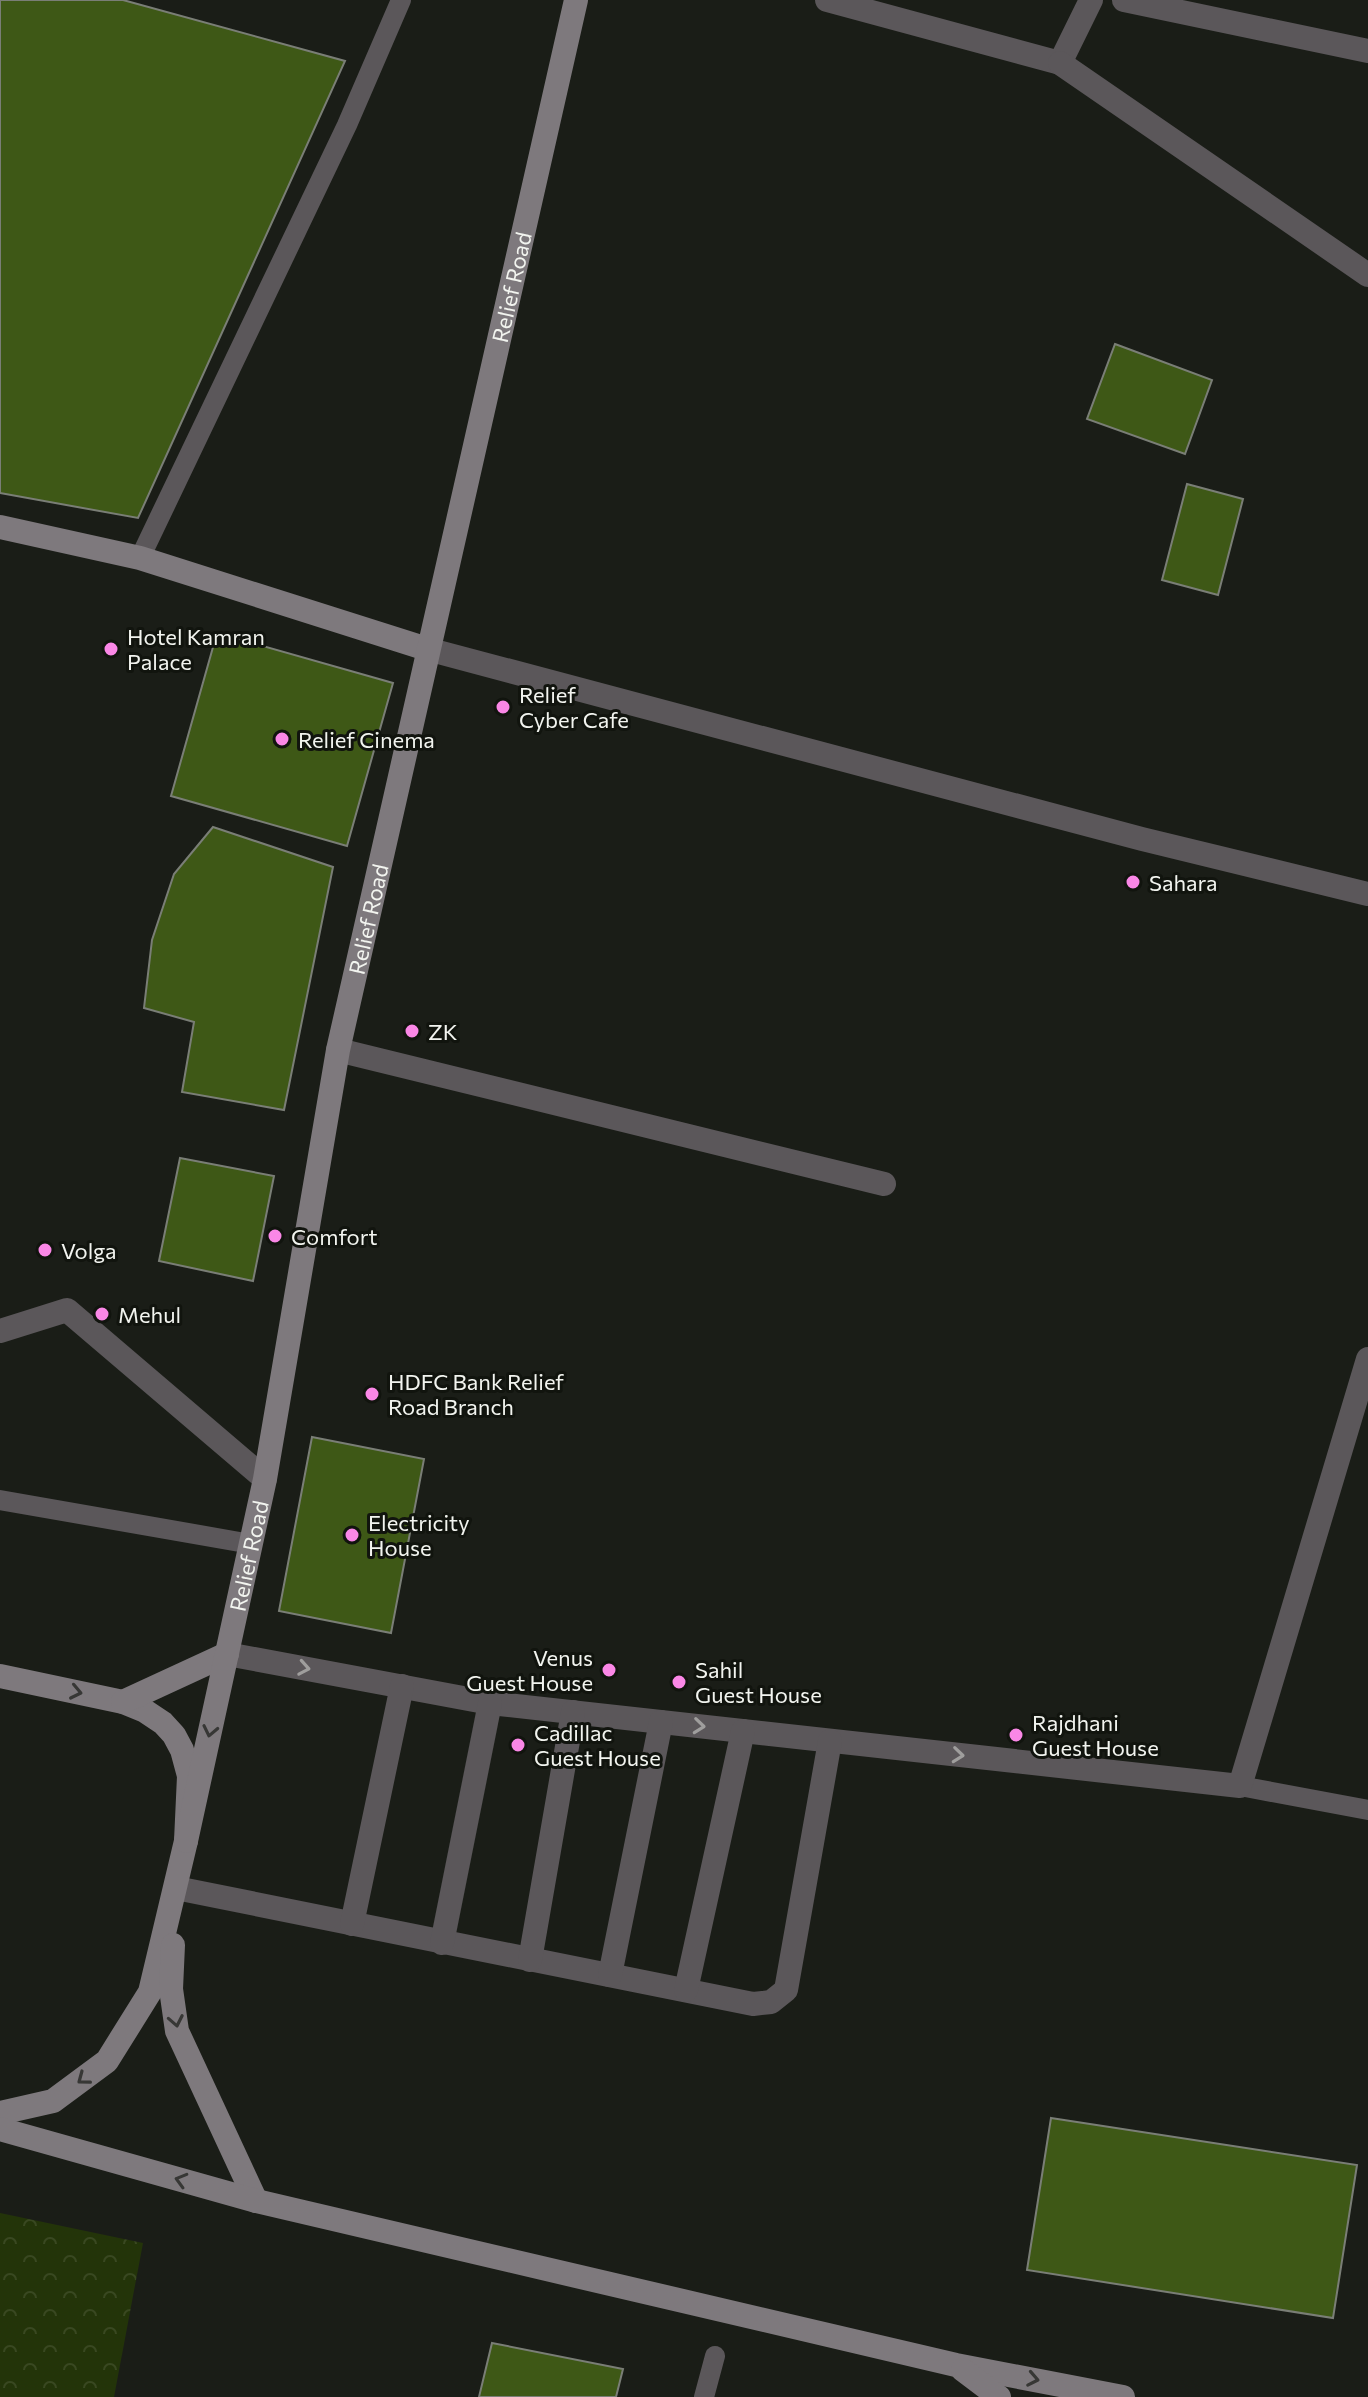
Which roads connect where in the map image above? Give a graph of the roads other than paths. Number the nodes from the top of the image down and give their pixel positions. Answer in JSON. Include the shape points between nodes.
{"nodes":[{"id":1,"x":401,"y":0,"type":"edge"},
{"id":2,"x":576,"y":0,"type":"edge"},
{"id":3,"x":827,"y":0,"type":"edge"},
{"id":4,"x":1091,"y":0,"type":"edge"},
{"id":5,"x":1124,"y":0,"type":"edge"},
{"id":6,"x":1368,"y":50,"type":"edge"},
{"id":7,"x":1060,"y":63,"type":"junction"},
{"id":8,"x":1368,"y":275,"type":"edge"},
{"id":9,"x":0,"y":527,"type":"edge"},
{"id":10,"x":140,"y":558,"type":"junction"},
{"id":11,"x":427,"y":649,"type":"junction"},
{"id":12,"x":1368,"y":894,"type":"edge"},
{"id":13,"x":338,"y":1050,"type":"junction"},
{"id":14,"x":884,"y":1184,"type":"dead end"},
{"id":15,"x":0,"y":1331,"type":"edge"},
{"id":16,"x":1366,"y":1374,"type":"edge"},
{"id":17,"x":265,"y":1479,"type":"junction"},
{"id":18,"x":0,"y":1500,"type":"edge"},
{"id":19,"x":251,"y":1544,"type":"junction"},
{"id":20,"x":227,"y":1654,"type":"junction"},
{"id":21,"x":0,"y":1676,"type":"edge"},
{"id":22,"x":402,"y":1686,"type":"junction"},
{"id":23,"x":123,"y":1702,"type":"junction"},
{"id":24,"x":490,"y":1703,"type":"junction"},
{"id":25,"x":573,"y":1712,"type":"junction"},
{"id":26,"x":661,"y":1722,"type":"junction"},
{"id":27,"x":743,"y":1731,"type":"junction"},
{"id":28,"x":830,"y":1741,"type":"junction"},
{"id":29,"x":1240,"y":1786,"type":"junction"},
{"id":30,"x":1368,"y":1810,"type":"edge"},
{"id":31,"x":186,"y":1841,"type":"junction"},
{"id":32,"x":176,"y":1888,"type":"junction"},
{"id":33,"x":352,"y":1924,"type":"junction"},
{"id":34,"x":442,"y":1943,"type":"junction"},
{"id":35,"x":530,"y":1960,"type":"junction"},
{"id":36,"x":610,"y":1975,"type":"junction"},
{"id":37,"x":686,"y":1990,"type":"junction"},
{"id":38,"x":0,"y":2113,"type":"edge"},
{"id":39,"x":0,"y":2129,"type":"edge"},
{"id":40,"x":256,"y":2201,"type":"junction"},
{"id":41,"x":715,"y":2356,"type":"dead end"},
{"id":42,"x":956,"y":2365,"type":"junction"},
{"id":43,"x":704,"y":2397,"type":"edge"},
{"id":44,"x":999,"y":2397,"type":"edge"},
{"id":45,"x":1123,"y":2397,"type":"edge"}],
"edges":[{"from":1,"to":10,"type":"lane","via":[[347,125]]},
{"from":2,"to":11,"type":"main road","name":"Relief Road"},
{"from":3,"to":7,"type":"street"},
{"from":4,"to":7,"type":"street"},
{"from":5,"to":6,"type":"street"},
{"from":7,"to":8,"type":"street"},
{"from":9,"to":10,"type":"main road"},
{"from":10,"to":11,"type":"main road"},
{"from":11,"to":12,"type":"street"},
{"from":11,"to":13,"type":"main road","name":"Relief Road"},
{"from":13,"to":14,"type":"street"},
{"from":13,"to":17,"type":"main road","name":"Relief Road"},
{"from":15,"to":17,"type":"street","via":[[67,1310]]},
{"from":16,"to":29,"type":"street"},
{"from":17,"to":19,"type":"main road","name":"Relief Road"},
{"from":18,"to":19,"type":"lane"},
{"from":19,"to":20,"type":"main road","name":"Relief Road"},
{"from":20,"to":22,"type":"street","one_way":true},
{"from":20,"to":23,"type":"main road"},
{"from":20,"to":31,"type":"main road","name":"Relief Road","one_way":true},
{"from":21,"to":23,"type":"main road","one_way":true},
{"from":22,"to":24,"type":"street"},
{"from":22,"to":33,"type":"street"},
{"from":23,"to":31,"type":"main road","via":[[163,1723],[182,1750],[189,1776]]},
{"from":24,"to":25,"type":"street"},
{"from":24,"to":34,"type":"street"},
{"from":25,"to":26,"type":"street"},
{"from":25,"to":35,"type":"street"},
{"from":26,"to":27,"type":"street","one_way":true},
{"from":26,"to":36,"type":"street"},
{"from":27,"to":28,"type":"street"},
{"from":27,"to":37,"type":"street"},
{"from":28,"to":29,"type":"street","one_way":true},
{"from":28,"to":37,"type":"street","via":[[786,1990],[771,2002],[753,2004]]},
{"from":29,"to":30,"type":"lane"},
{"from":31,"to":32,"type":"main road"},
{"from":32,"to":33,"type":"street"},
{"from":32,"to":38,"type":"main road","one_way":true,"via":[[150,1992],[107,2061],[53,2101]]},
{"from":32,"to":40,"type":"main road","one_way":true,"via":[[171,1989],[177,2031]]},
{"from":33,"to":34,"type":"street"},
{"from":34,"to":35,"type":"street"},
{"from":35,"to":36,"type":"street"},
{"from":36,"to":37,"type":"street"},
{"from":40,"to":39,"type":"main road","one_way":true},
{"from":40,"to":42,"type":"main road"},
{"from":41,"to":43,"type":"lane"},
{"from":42,"to":44,"type":"main road"},
{"from":42,"to":45,"type":"main road","one_way":true}]}
